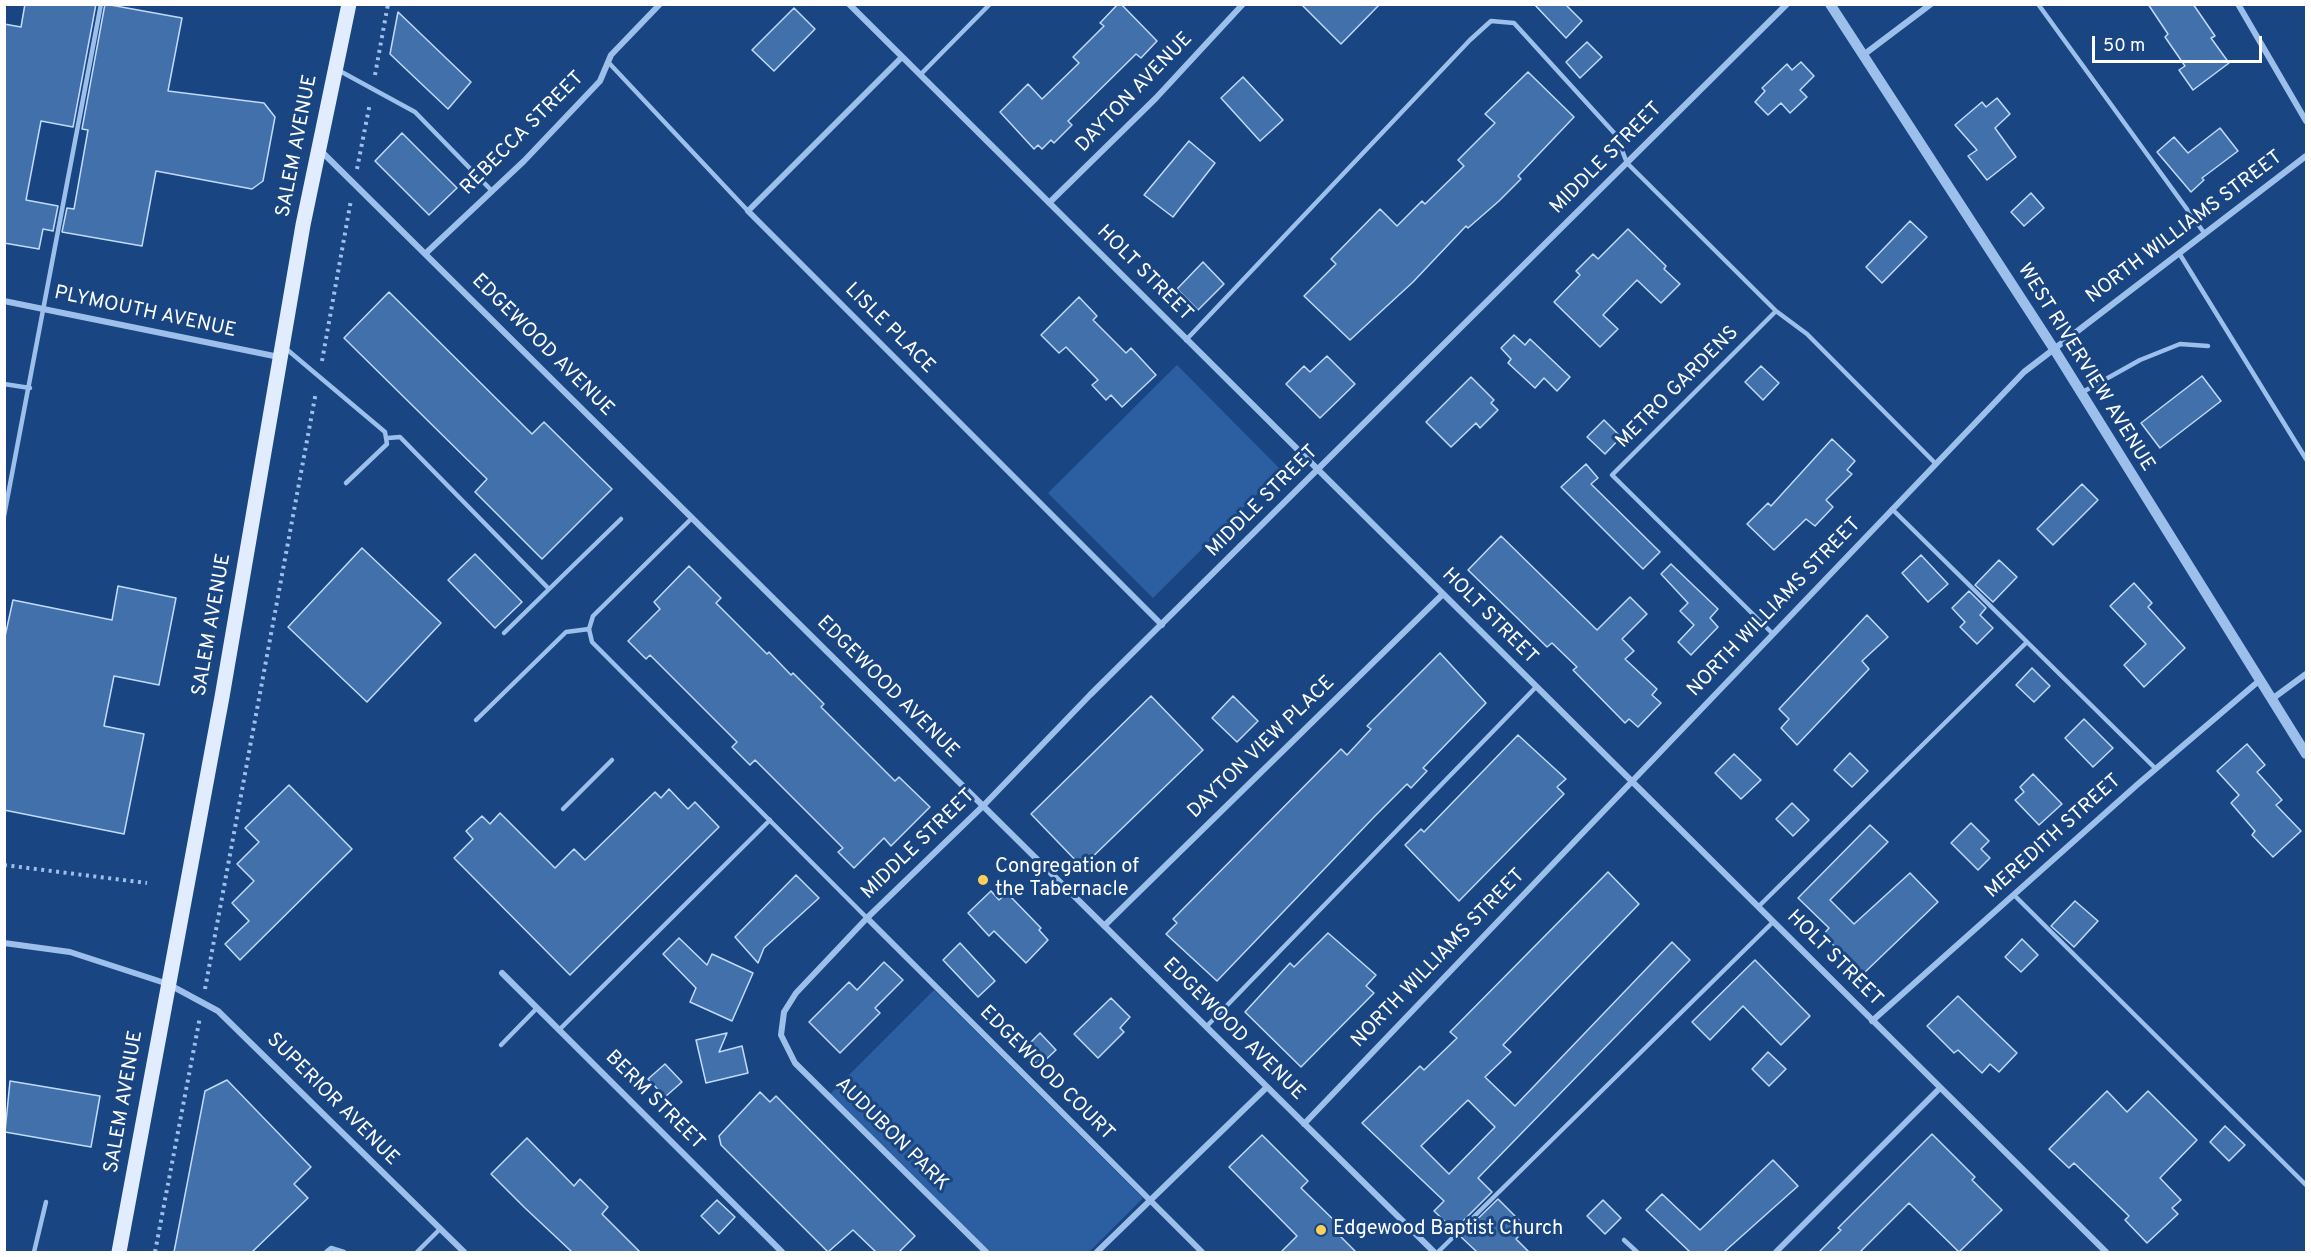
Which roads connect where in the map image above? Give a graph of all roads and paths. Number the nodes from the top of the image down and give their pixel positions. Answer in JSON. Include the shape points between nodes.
{"nodes":[{"id":1,"x":101,"y":4,"type":"edge"},
{"id":2,"x":349,"y":4,"type":"edge"},
{"id":3,"x":388,"y":4,"type":"edge"},
{"id":4,"x":660,"y":4,"type":"edge"},
{"id":5,"x":849,"y":4,"type":"edge"},
{"id":6,"x":990,"y":4,"type":"edge"},
{"id":7,"x":1243,"y":4,"type":"edge"},
{"id":8,"x":1787,"y":4,"type":"edge"},
{"id":9,"x":1830,"y":4,"type":"edge"},
{"id":10,"x":1931,"y":4,"type":"edge"},
{"id":11,"x":2038,"y":4,"type":"edge"},
{"id":12,"x":2238,"y":4,"type":"edge"},
{"id":13,"x":1862,"y":56,"type":"junction"},
{"id":14,"x":902,"y":57,"type":"junction"},
{"id":15,"x":609,"y":63,"type":"junction"},
{"id":16,"x":335,"y":69,"type":"junction"},
{"id":17,"x":920,"y":75,"type":"junction"},
{"id":18,"x":373,"y":86,"type":"dead end"},
{"id":19,"x":371,"y":97,"type":"dead end"},
{"id":20,"x":2307,"y":122,"type":"edge"},
{"id":21,"x":318,"y":147,"type":"junction"},
{"id":22,"x":2307,"y":156,"type":"edge"},
{"id":23,"x":1627,"y":163,"type":"junction"},
{"id":24,"x":356,"y":177,"type":"dead end"},
{"id":25,"x":354,"y":188,"type":"dead end"},
{"id":26,"x":492,"y":191,"type":"junction"},
{"id":27,"x":1049,"y":203,"type":"junction"},
{"id":28,"x":747,"y":211,"type":"junction"},
{"id":29,"x":2205,"y":234,"type":"junction"},
{"id":30,"x":2180,"y":253,"type":"junction"},
{"id":31,"x":425,"y":254,"type":"junction"},
{"id":32,"x":4,"y":301,"type":"edge"},
{"id":33,"x":45,"y":309,"type":"junction"},
{"id":34,"x":1776,"y":311,"type":"junction"},
{"id":35,"x":1186,"y":340,"type":"junction"},
{"id":36,"x":2208,"y":346,"type":"dead end"},
{"id":37,"x":2054,"y":350,"type":"junction"},
{"id":38,"x":280,"y":351,"type":"junction"},
{"id":39,"x":319,"y":376,"type":"junction"},
{"id":40,"x":4,"y":384,"type":"edge"},
{"id":41,"x":30,"y":388,"type":"junction"},
{"id":42,"x":2081,"y":393,"type":"junction"},
{"id":43,"x":388,"y":438,"type":"junction"},
{"id":44,"x":2307,"y":459,"type":"edge"},
{"id":45,"x":1936,"y":464,"type":"junction"},
{"id":46,"x":1319,"y":471,"type":"junction"},
{"id":47,"x":346,"y":483,"type":"dead end"},
{"id":48,"x":1892,"y":509,"type":"junction"},
{"id":49,"x":4,"y":516,"type":"edge"},
{"id":50,"x":692,"y":518,"type":"junction"},
{"id":51,"x":621,"y":519,"type":"dead end"},
{"id":52,"x":548,"y":588,"type":"junction"},
{"id":53,"x":1443,"y":594,"type":"junction"},
{"id":54,"x":1162,"y":625,"type":"junction"},
{"id":55,"x":589,"y":629,"type":"junction"},
{"id":56,"x":504,"y":633,"type":"dead end"},
{"id":57,"x":1773,"y":634,"type":"junction"},
{"id":58,"x":2027,"y":642,"type":"junction"},
{"id":59,"x":2307,"y":674,"type":"edge"},
{"id":60,"x":2260,"y":680,"type":"junction"},
{"id":61,"x":1536,"y":687,"type":"junction"},
{"id":62,"x":2272,"y":699,"type":"junction"},
{"id":63,"x":476,"y":720,"type":"dead end"},
{"id":64,"x":2307,"y":754,"type":"edge"},
{"id":65,"x":612,"y":760,"type":"dead end"},
{"id":66,"x":2156,"y":769,"type":"junction"},
{"id":67,"x":1632,"y":782,"type":"junction"},
{"id":68,"x":983,"y":806,"type":"junction"},
{"id":69,"x":563,"y":809,"type":"dead end"},
{"id":70,"x":770,"y":820,"type":"junction"},
{"id":71,"x":4,"y":865,"type":"edge"},
{"id":72,"x":147,"y":883,"type":"dead end"},
{"id":73,"x":2014,"y":895,"type":"junction"},
{"id":74,"x":1758,"y":907,"type":"junction"},
{"id":75,"x":867,"y":918,"type":"junction"},
{"id":76,"x":1773,"y":922,"type":"junction"},
{"id":77,"x":1104,"y":926,"type":"junction"},
{"id":78,"x":4,"y":943,"type":"edge"},
{"id":79,"x":502,"y":974,"type":"dead end"},
{"id":80,"x":168,"y":984,"type":"junction"},
{"id":81,"x":202,"y":1003,"type":"junction"},
{"id":82,"x":537,"y":1008,"type":"junction"},
{"id":83,"x":1872,"y":1021,"type":"junction"},
{"id":84,"x":1206,"y":1027,"type":"junction"},
{"id":85,"x":559,"y":1030,"type":"junction"},
{"id":86,"x":781,"y":1035,"type":"joint"},
{"id":87,"x":501,"y":1045,"type":"dead end"},
{"id":88,"x":1266,"y":1087,"type":"junction"},
{"id":89,"x":1940,"y":1088,"type":"junction"},
{"id":90,"x":1304,"y":1124,"type":"junction"},
{"id":91,"x":2307,"y":1185,"type":"edge"},
{"id":92,"x":1149,"y":1199,"type":"junction"},
{"id":93,"x":46,"y":1202,"type":"dead end"},
{"id":94,"x":439,"y":1230,"type":"junction"},
{"id":95,"x":1624,"y":1240,"type":"dead end"},
{"id":96,"x":34,"y":1252,"type":"edge"},
{"id":97,"x":119,"y":1252,"type":"edge"},
{"id":98,"x":155,"y":1252,"type":"edge"},
{"id":99,"x":326,"y":1252,"type":"edge"},
{"id":100,"x":344,"y":1252,"type":"edge"},
{"id":101,"x":417,"y":1252,"type":"edge"},
{"id":102,"x":464,"y":1252,"type":"edge"},
{"id":103,"x":782,"y":1252,"type":"edge"},
{"id":104,"x":986,"y":1252,"type":"edge"},
{"id":105,"x":1097,"y":1252,"type":"edge"},
{"id":106,"x":1202,"y":1252,"type":"edge"},
{"id":107,"x":1436,"y":1252,"type":"edge"},
{"id":108,"x":1637,"y":1252,"type":"edge"},
{"id":109,"x":1776,"y":1252,"type":"edge"},
{"id":110,"x":2106,"y":1252,"type":"edge"}],
"edges":[{"from":1,"to":33,"type":"lane"},
{"from":2,"to":16,"type":"main road","name":"SALEM AVENUE"},
{"from":3,"to":18,"type":"path"},
{"from":4,"to":15,"type":"street","name":"REBECCA STREET","via":[[611,55]]},
{"from":5,"to":14,"type":"street","name":"HOLT STREET"},
{"from":6,"to":17,"type":"lane"},
{"from":7,"to":27,"type":"street","name":"DAYTON AVENUE","via":[[1156,98]]},
{"from":8,"to":23,"type":"street","name":"MIDDLE STREET"},
{"from":9,"to":13,"type":"street","name":"WEST RIVERVIEW AVENUE"},
{"from":10,"to":13,"type":"street"},
{"from":11,"to":29,"type":"lane"},
{"from":12,"to":20,"type":"street"},
{"from":13,"to":37,"type":"street","name":"WEST RIVERVIEW AVENUE"},
{"from":14,"to":17,"type":"street","name":"HOLT STREET"},
{"from":14,"to":28,"type":"street"},
{"from":15,"to":26,"type":"street","name":"REBECCA STREET","via":[[600,81]]},
{"from":15,"to":28,"type":"lane"},
{"from":16,"to":21,"type":"main road","name":"SALEM AVENUE"},
{"from":16,"to":26,"type":"lane","via":[[415,112]]},
{"from":17,"to":27,"type":"street","name":"HOLT STREET"},
{"from":19,"to":24,"type":"path"},
{"from":21,"to":31,"type":"street","name":"EDGEWOOD AVENUE"},
{"from":21,"to":38,"type":"main road","name":"SALEM AVENUE"},
{"from":22,"to":29,"type":"street","name":"NORTH WILLIAMS STREET"},
{"from":23,"to":34,"type":"lane"},
{"from":23,"to":35,"type":"lane","via":[[1616,135],[1514,23],[1491,21]]},
{"from":23,"to":46,"type":"street","name":"MIDDLE STREET"},
{"from":25,"to":39,"type":"path"},
{"from":26,"to":31,"type":"street","name":"REBECCA STREET"},
{"from":27,"to":35,"type":"street","name":"HOLT STREET"},
{"from":28,"to":54,"type":"street","name":"LISLE PLACE"},
{"from":29,"to":30,"type":"street","name":"NORTH WILLIAMS STREET"},
{"from":30,"to":37,"type":"street","name":"NORTH WILLIAMS STREET"},
{"from":30,"to":44,"type":"lane"},
{"from":31,"to":50,"type":"street","name":"EDGEWOOD AVENUE"},
{"from":32,"to":33,"type":"street","name":"PLYMOUTH AVENUE"},
{"from":33,"to":38,"type":"street","name":"PLYMOUTH AVENUE"},
{"from":33,"to":41,"type":"lane"},
{"from":34,"to":45,"type":"lane","via":[[1807,334]]},
{"from":34,"to":57,"type":"lane","name":"METRO GARDENS","via":[[1612,475]]},
{"from":35,"to":46,"type":"street","name":"HOLT STREET"},
{"from":36,"to":42,"type":"lane","via":[[2180,344],[2140,360]]},
{"from":37,"to":42,"type":"street","name":"WEST RIVERVIEW AVENUE"},
{"from":37,"to":45,"type":"street","name":"NORTH WILLIAMS STREET","via":[[2024,372]]},
{"from":38,"to":39,"type":"lane"},
{"from":38,"to":80,"type":"main road","name":"SALEM AVENUE","via":[[222,697]]},
{"from":39,"to":43,"type":"lane"},
{"from":39,"to":81,"type":"path"},
{"from":40,"to":41,"type":"lane"},
{"from":41,"to":49,"type":"lane"},
{"from":42,"to":60,"type":"street","name":"WEST RIVERVIEW AVENUE"},
{"from":43,"to":47,"type":"lane","via":[[387,444]]},
{"from":43,"to":52,"type":"lane","via":[[400,437]]},
{"from":45,"to":48,"type":"street","name":"NORTH WILLIAMS STREET"},
{"from":46,"to":53,"type":"street","name":"HOLT STREET"},
{"from":46,"to":54,"type":"street","name":"MIDDLE STREET"},
{"from":48,"to":57,"type":"street","name":"NORTH WILLIAMS STREET"},
{"from":48,"to":58,"type":"lane"},
{"from":50,"to":55,"type":"lane","via":[[593,616]]},
{"from":50,"to":68,"type":"street","name":"EDGEWOOD AVENUE"},
{"from":51,"to":52,"type":"lane"},
{"from":52,"to":56,"type":"lane"},
{"from":53,"to":61,"type":"street","name":"HOLT STREET"},
{"from":53,"to":77,"type":"street","name":"DAYTON VIEW PLACE"},
{"from":54,"to":68,"type":"street","name":"MIDDLE STREET"},
{"from":55,"to":63,"type":"lane","via":[[566,632]]},
{"from":55,"to":70,"type":"lane","via":[[597,650]]},
{"from":57,"to":67,"type":"street","name":"NORTH WILLIAMS STREET"},
{"from":58,"to":66,"type":"lane"},
{"from":58,"to":74,"type":"lane"},
{"from":59,"to":62,"type":"street"},
{"from":60,"to":62,"type":"street","name":"WEST RIVERVIEW AVENUE"},
{"from":60,"to":66,"type":"street","name":"MEREDITH STREET"},
{"from":61,"to":67,"type":"street","name":"HOLT STREET"},
{"from":61,"to":84,"type":"lane"},
{"from":62,"to":64,"type":"street","name":"WEST RIVERVIEW AVENUE"},
{"from":65,"to":69,"type":"lane"},
{"from":66,"to":73,"type":"street","name":"MEREDITH STREET"},
{"from":67,"to":74,"type":"street","name":"HOLT STREET"},
{"from":67,"to":90,"type":"street","name":"NORTH WILLIAMS STREET"},
{"from":68,"to":75,"type":"street","name":"MIDDLE STREET"},
{"from":68,"to":77,"type":"street","name":"EDGEWOOD AVENUE"},
{"from":70,"to":75,"type":"lane"},
{"from":70,"to":85,"type":"lane"},
{"from":71,"to":72,"type":"path"},
{"from":73,"to":83,"type":"street","name":"MEREDITH STREET"},
{"from":73,"to":91,"type":"lane"},
{"from":74,"to":76,"type":"street","name":"HOLT STREET"},
{"from":75,"to":86,"type":"street","name":"MIDDLE STREET","via":[[796,993],[784,1012]]},
{"from":75,"to":92,"type":"street","name":"EDGEWOOD COURT"},
{"from":76,"to":83,"type":"street","name":"HOLT STREET"},
{"from":76,"to":107,"type":"lane"},
{"from":77,"to":84,"type":"street","name":"EDGEWOOD AVENUE"},
{"from":78,"to":80,"type":"street","name":"SUPERIOR AVENUE","via":[[70,952]]},
{"from":79,"to":82,"type":"street","name":"BERM STREET"},
{"from":80,"to":81,"type":"street","name":"SUPERIOR AVENUE"},
{"from":80,"to":97,"type":"main road","name":"SALEM AVENUE"},
{"from":81,"to":94,"type":"street","name":"SUPERIOR AVENUE","via":[[218,1011]]},
{"from":81,"to":98,"type":"path"},
{"from":82,"to":85,"type":"street","name":"BERM STREET"},
{"from":82,"to":87,"type":"lane"},
{"from":83,"to":89,"type":"street","name":"HOLT STREET"},
{"from":84,"to":88,"type":"street","name":"EDGEWOOD AVENUE"},
{"from":85,"to":103,"type":"street","name":"BERM STREET"},
{"from":86,"to":104,"type":"street","name":"AUDUBON PARK","via":[[795,1063]]},
{"from":88,"to":90,"type":"street","name":"EDGEWOOD AVENUE"},
{"from":88,"to":92,"type":"street"},
{"from":89,"to":109,"type":"street"},
{"from":89,"to":110,"type":"street","name":"HOLT STREET"},
{"from":90,"to":107,"type":"street","name":"EDGEWOOD AVENUE"},
{"from":92,"to":105,"type":"street"},
{"from":92,"to":106,"type":"street","name":"EDGEWOOD COURT"},
{"from":93,"to":96,"type":"lane"},
{"from":94,"to":101,"type":"lane"},
{"from":94,"to":102,"type":"street","name":"SUPERIOR AVENUE"},
{"from":95,"to":108,"type":"lane"},
{"from":99,"to":100,"type":"lane","via":[[331,1248]]}]}
